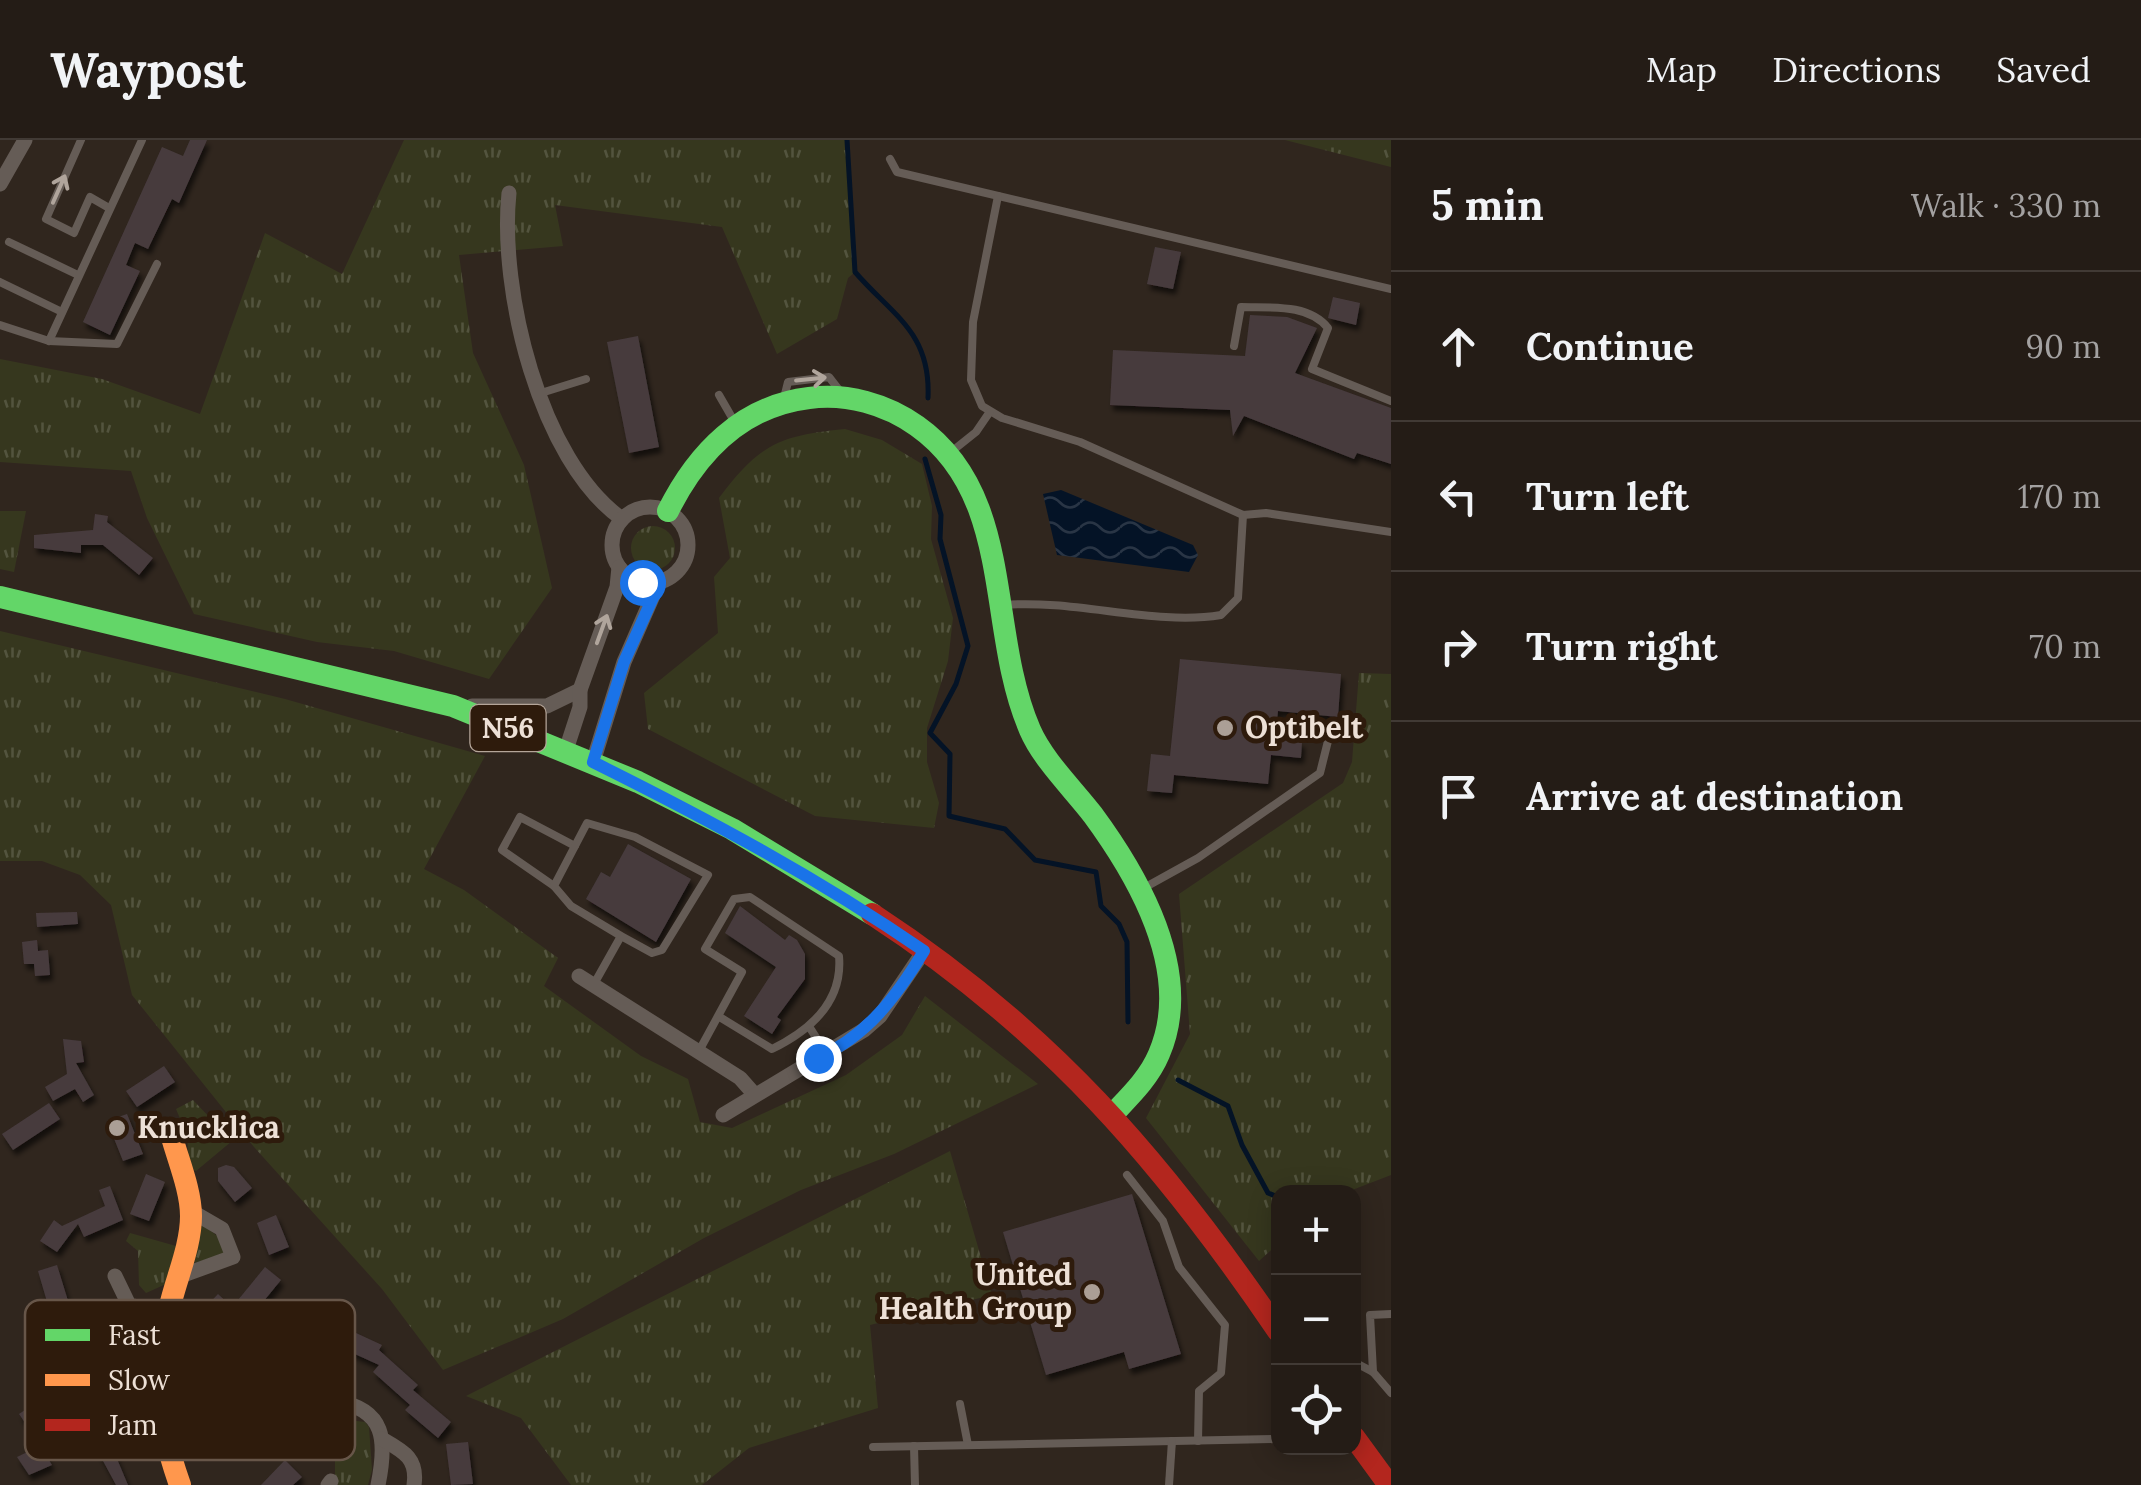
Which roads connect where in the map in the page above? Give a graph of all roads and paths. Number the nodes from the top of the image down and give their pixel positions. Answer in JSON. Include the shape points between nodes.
{"nodes":[{"id":1,"x":25,"y":140,"type":"edge"},
{"id":2,"x":81,"y":140,"type":"edge"},
{"id":3,"x":142,"y":140,"type":"edge"},
{"id":4,"x":890,"y":159,"type":"dead end"},
{"id":5,"x":0,"y":184,"type":"edge"},
{"id":6,"x":509,"y":193,"type":"dead end"},
{"id":7,"x":998,"y":196,"type":"junction"},
{"id":8,"x":109,"y":208,"type":"junction"},
{"id":9,"x":9,"y":242,"type":"dead end"},
{"id":10,"x":157,"y":264,"type":"dead end"},
{"id":11,"x":78,"y":274,"type":"junction"},
{"id":12,"x":0,"y":282,"type":"edge"},
{"id":13,"x":1391,"y":289,"type":"edge"},
{"id":14,"x":62,"y":312,"type":"junction"},
{"id":15,"x":0,"y":325,"type":"edge"},
{"id":16,"x":50,"y":341,"type":"junction"},
{"id":17,"x":1234,"y":346,"type":"dead end"},
{"id":18,"x":586,"y":379,"type":"dead end"},
{"id":19,"x":541,"y":394,"type":"junction"},
{"id":20,"x":718,"y":396,"type":"dead end"},
{"id":21,"x":1391,"y":402,"type":"edge"},
{"id":22,"x":990,"y":413,"type":"junction"},
{"id":23,"x":736,"y":422,"type":"junction"},
{"id":24,"x":951,"y":452,"type":"junction"},
{"id":25,"x":668,"y":512,"type":"junction"},
{"id":26,"x":1243,"y":515,"type":"junction"},
{"id":27,"x":622,"y":519,"type":"junction"},
{"id":28,"x":1391,"y":532,"type":"edge"},
{"id":29,"x":619,"y":567,"type":"junction"},
{"id":30,"x":660,"y":582,"type":"junction"},
{"id":31,"x":0,"y":597,"type":"edge"},
{"id":32,"x":1002,"y":605,"type":"junction"},
{"id":33,"x":580,"y":690,"type":"junction"},
{"id":34,"x":454,"y":706,"type":"junction"},
{"id":35,"x":1282,"y":729,"type":"dead end"},
{"id":36,"x":566,"y":750,"type":"junction"},
{"id":37,"x":593,"y":762,"type":"junction"},
{"id":38,"x":575,"y":846,"type":"junction"},
{"id":39,"x":554,"y":886,"type":"junction"},
{"id":40,"x":1142,"y":888,"type":"junction"},
{"id":41,"x":621,"y":936,"type":"junction"},
{"id":42,"x":924,"y":951,"type":"junction"},
{"id":43,"x":586,"y":980,"type":"joint"},
{"id":44,"x":718,"y":1016,"type":"junction"},
{"id":45,"x":810,"y":1028,"type":"junction"},
{"id":46,"x":699,"y":1050,"type":"junction"},
{"id":47,"x":826,"y":1054,"type":"junction"},
{"id":48,"x":754,"y":1094,"type":"junction"},
{"id":49,"x":1113,"y":1114,"type":"junction"},
{"id":50,"x":723,"y":1115,"type":"dead end"},
{"id":51,"x":170,"y":1134,"type":"dead end"},
{"id":52,"x":1127,"y":1175,"type":"dead end"},
{"id":53,"x":191,"y":1211,"type":"junction"},
{"id":54,"x":115,"y":1276,"type":"dead end"},
{"id":55,"x":178,"y":1277,"type":"junction"},
{"id":56,"x":127,"y":1300,"type":"edge"},
{"id":57,"x":171,"y":1300,"type":"edge"},
{"id":58,"x":1391,"y":1314,"type":"edge"},
{"id":59,"x":1271,"y":1321,"type":"edge"},
{"id":60,"x":1360,"y":1365,"type":"edge"},
{"id":61,"x":1373,"y":1372,"type":"junction"},
{"id":62,"x":1389,"y":1389,"type":"edge"},
{"id":63,"x":355,"y":1404,"type":"edge"},
{"id":64,"x":960,"y":1404,"type":"dead end"},
{"id":65,"x":1271,"y":1439,"type":"edge"},
{"id":66,"x":382,"y":1440,"type":"junction"},
{"id":67,"x":1172,"y":1441,"type":"junction"},
{"id":68,"x":1198,"y":1441,"type":"junction"},
{"id":69,"x":968,"y":1445,"type":"junction"},
{"id":70,"x":914,"y":1446,"type":"junction"},
{"id":71,"x":1361,"y":1446,"type":"edge"},
{"id":72,"x":872,"y":1447,"type":"dead end"},
{"id":73,"x":170,"y":1460,"type":"edge"},
{"id":74,"x":180,"y":1485,"type":"edge"},
{"id":75,"x":378,"y":1485,"type":"edge"},
{"id":76,"x":414,"y":1485,"type":"edge"},
{"id":77,"x":915,"y":1485,"type":"edge"},
{"id":78,"x":1169,"y":1485,"type":"edge"},
{"id":79,"x":1390,"y":1485,"type":"edge"}],
"edges":[{"from":1,"to":5,"type":"street"},
{"from":8,"to":2,"type":"lane","one_way":true,"via":[[90,197],[74,232],[46,219]]},
{"from":3,"to":8,"type":"lane"},
{"from":4,"to":7,"type":"lane","via":[[897,172]]},
{"from":6,"to":19,"type":"street","via":[[510,282]]},
{"from":7,"to":13,"type":"lane"},
{"from":7,"to":22,"type":"lane","via":[[976,292],[972,352],[974,394]]},
{"from":8,"to":11,"type":"lane"},
{"from":9,"to":11,"type":"lane"},
{"from":10,"to":16,"type":"lane","via":[[116,344]]},
{"from":11,"to":14,"type":"lane"},
{"from":12,"to":14,"type":"lane"},
{"from":14,"to":16,"type":"lane"},
{"from":15,"to":16,"type":"lane"},
{"from":17,"to":21,"type":"lane","via":[[1240,307],[1292,309],[1328,328],[1312,369]]},
{"from":18,"to":19,"type":"lane"},
{"from":19,"to":27,"type":"street","via":[[572,464]]},
{"from":20,"to":23,"type":"lane"},
{"from":22,"to":24,"type":"lane"},
{"from":22,"to":26,"type":"lane","via":[[1080,442]]},
{"from":23,"to":24,"type":"main road","via":[[782,402],[844,397],[885,407]]},
{"from":23,"to":25,"type":"main road","via":[[696,464]]},
{"from":24,"to":32,"type":"main road","via":[[975,486]]},
{"from":25,"to":27,"type":"street","via":[[644,507]]},
{"from":25,"to":30,"type":"street","via":[[685,529],[687,554]]},
{"from":26,"to":28,"type":"lane"},
{"from":26,"to":32,"type":"lane","via":[[1238,598],[1220,615]]},
{"from":27,"to":29,"type":"street","via":[[612,542]]},
{"from":29,"to":30,"type":"street","via":[[637,580]]},
{"from":33,"to":29,"type":"street","one_way":true},
{"from":30,"to":37,"type":"street","via":[[624,662]]},
{"from":31,"to":34,"type":"main road","number":"N56"},
{"from":32,"to":40,"type":"main road","via":[[1017,696],[1032,734]]},
{"from":33,"to":34,"type":"street","via":[[547,706]]},
{"from":33,"to":36,"type":"street"},
{"from":34,"to":36,"type":"main road","number":"N56"},
{"from":35,"to":40,"type":"lane","via":[[1329,737],[1320,773],[1198,858]]},
{"from":36,"to":37,"type":"main road","number":"N56"},
{"from":37,"to":42,"type":"main road","number":"N56","via":[[832,887]]},
{"from":38,"to":39,"type":"lane"},
{"from":38,"to":39,"type":"lane","via":[[520,816],[502,850]]},
{"from":38,"to":41,"type":"lane","via":[[587,823],[635,837],[708,875],[662,950],[652,953]]},
{"from":39,"to":41,"type":"lane","via":[[571,906]]},
{"from":40,"to":49,"type":"main road","via":[[1161,938],[1168,1026],[1146,1081]]},
{"from":41,"to":43,"type":"lane"},
{"from":42,"to":47,"type":"street","via":[[880,1016]]},
{"from":42,"to":49,"type":"main road","number":"N56"},
{"from":43,"to":46,"type":"street"},
{"from":44,"to":45,"type":"lane","via":[[772,1049]]},
{"from":44,"to":45,"type":"lane","via":[[742,972],[705,949],[734,899],[750,897],[839,956],[841,981]]},
{"from":44,"to":46,"type":"lane"},
{"from":45,"to":47,"type":"lane"},
{"from":46,"to":48,"type":"street"},
{"from":47,"to":48,"type":"street"},
{"from":48,"to":50,"type":"street"},
{"from":49,"to":59,"type":"main road","number":"N56","via":[[1205,1225]]},
{"from":51,"to":53,"type":"main road"},
{"from":52,"to":68,"type":"lane","via":[[1163,1221],[1179,1267],[1224,1325],[1221,1374],[1200,1390]]},
{"from":53,"to":55,"type":"main road"},
{"from":53,"to":55,"type":"street","via":[[222,1228],[233,1257]]},
{"from":54,"to":56,"type":"street"},
{"from":55,"to":57,"type":"main road"},
{"from":58,"to":61,"type":"lane","via":[[1370,1315]]},
{"from":60,"to":61,"type":"lane"},
{"from":61,"to":62,"type":"lane"},
{"from":63,"to":66,"type":"street","via":[[373,1416]]},
{"from":64,"to":69,"type":"lane"},
{"from":65,"to":68,"type":"lane"},
{"from":66,"to":75,"type":"street"},
{"from":66,"to":76,"type":"street","via":[[412,1459]]},
{"from":67,"to":68,"type":"lane"},
{"from":67,"to":69,"type":"lane"},
{"from":67,"to":78,"type":"lane"},
{"from":69,"to":70,"type":"lane"},
{"from":70,"to":72,"type":"lane"},
{"from":70,"to":77,"type":"lane"},
{"from":71,"to":79,"type":"main road"},
{"from":73,"to":74,"type":"main road"}]}
